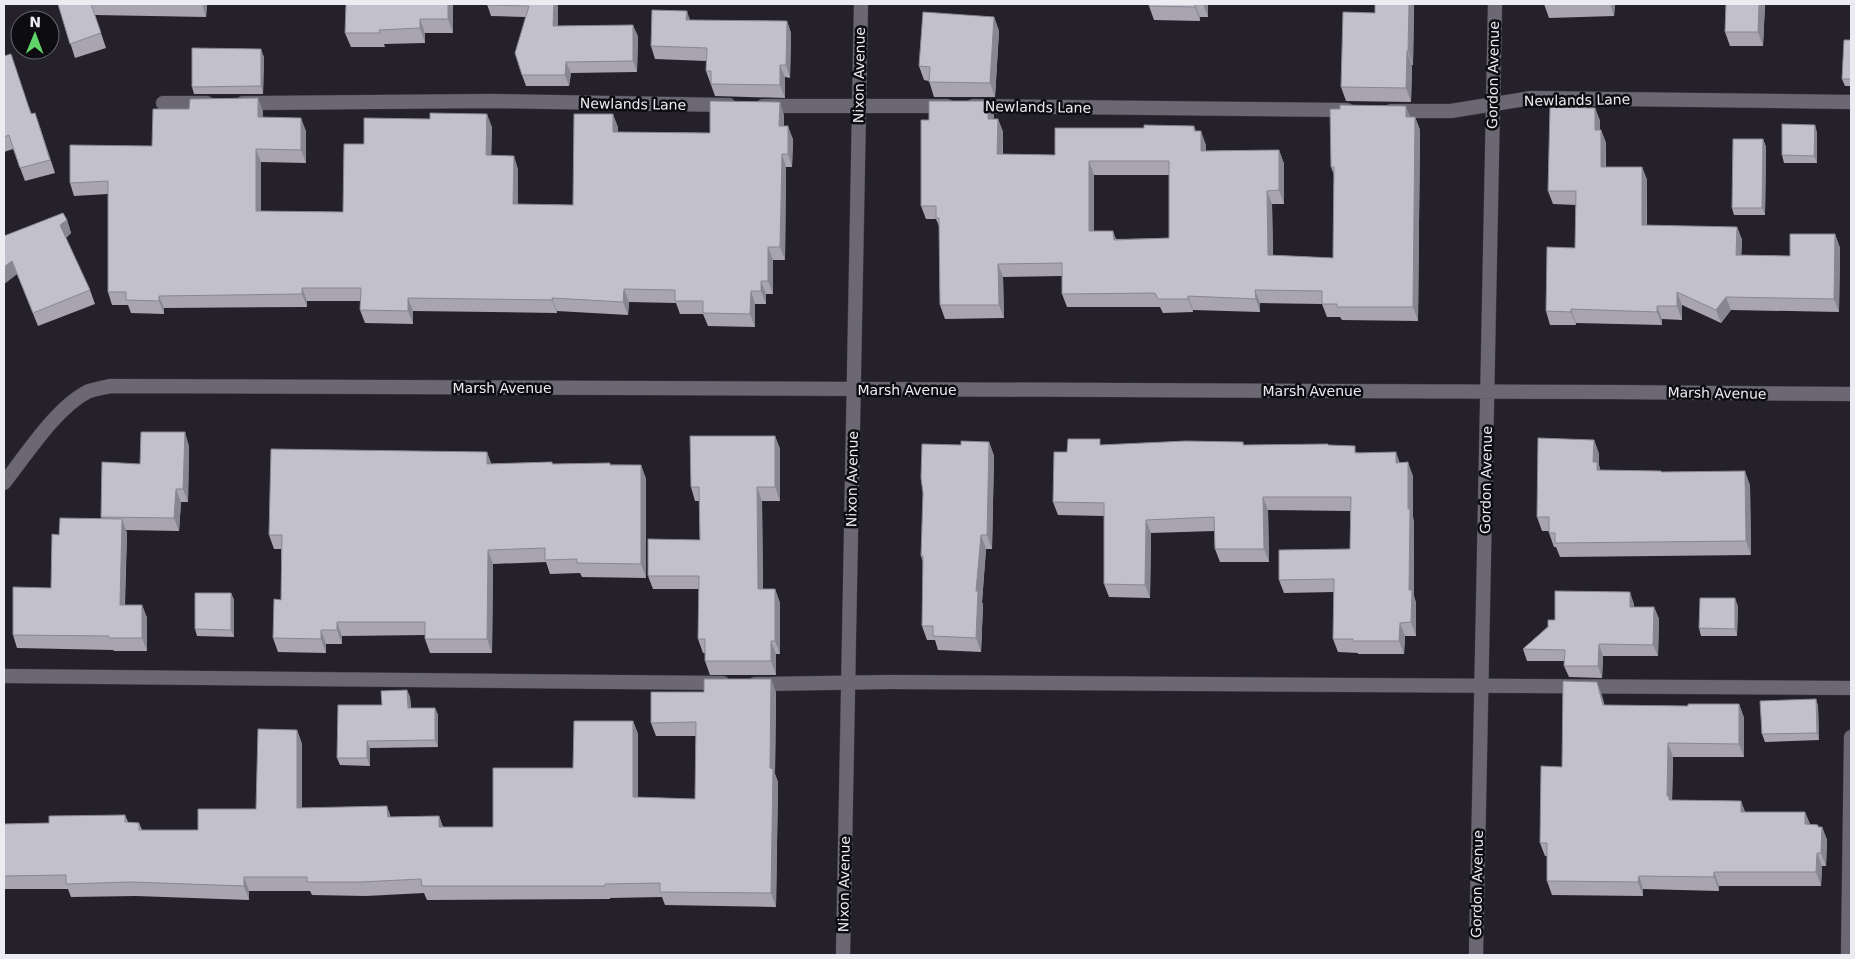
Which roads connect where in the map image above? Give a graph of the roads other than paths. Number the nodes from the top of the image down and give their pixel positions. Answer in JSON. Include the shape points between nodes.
{"nodes":[{"id":1,"x":860,"y":4,"type":"edge"},
{"id":2,"x":1495,"y":4,"type":"edge"},
{"id":3,"x":1851,"y":102,"type":"edge"},
{"id":4,"x":163,"y":103,"type":"dead end"},
{"id":5,"x":1493,"y":105,"type":"junction"},
{"id":6,"x":859,"y":107,"type":"junction"},
{"id":7,"x":1361,"y":110,"type":"edge"},
{"id":8,"x":1381,"y":110,"type":"edge"},
{"id":9,"x":853,"y":390,"type":"junction"},
{"id":10,"x":1488,"y":391,"type":"junction"},
{"id":11,"x":1851,"y":394,"type":"edge"},
{"id":12,"x":4,"y":483,"type":"edge"},
{"id":13,"x":4,"y":676,"type":"edge"},
{"id":14,"x":848,"y":682,"type":"junction"},
{"id":15,"x":1482,"y":685,"type":"junction"},
{"id":16,"x":1851,"y":688,"type":"edge"},
{"id":17,"x":1851,"y":737,"type":"edge"},
{"id":18,"x":843,"y":955,"type":"edge"},
{"id":19,"x":1476,"y":955,"type":"edge"},
{"id":20,"x":1848,"y":955,"type":"edge"}],
"edges":[{"from":1,"to":6,"type":"street","name":"Nixon Avenue"},
{"from":2,"to":5,"type":"street","name":"Gordon Avenue"},
{"from":3,"to":5,"type":"street","name":"Newlands Lane","via":[[1531,98]]},
{"from":4,"to":6,"type":"street","name":"Newlands Lane","via":[[491,102]]},
{"from":5,"to":8,"type":"street","name":"Newlands Lane","via":[[1451,112]]},
{"from":5,"to":10,"type":"street","name":"Gordon Avenue"},
{"from":6,"to":7,"type":"street","name":"Newlands Lane"},
{"from":6,"to":9,"type":"street","name":"Nixon Avenue"},
{"from":9,"to":10,"type":"street","name":"Marsh Avenue"},
{"from":9,"to":12,"type":"street","name":"Marsh Avenue","via":[[110,386],[88,392],[71,403]]},
{"from":9,"to":14,"type":"street","name":"Nixon Avenue"},
{"from":10,"to":11,"type":"street","name":"Marsh Avenue"},
{"from":10,"to":15,"type":"street","name":"Gordon Avenue"},
{"from":13,"to":14,"type":"street","via":[[740,684]]},
{"from":14,"to":15,"type":"street"},
{"from":14,"to":18,"type":"street","name":"Nixon Avenue"},
{"from":15,"to":16,"type":"street"},
{"from":15,"to":19,"type":"street","name":"Gordon Avenue"},
{"from":17,"to":20,"type":"street"}]}
